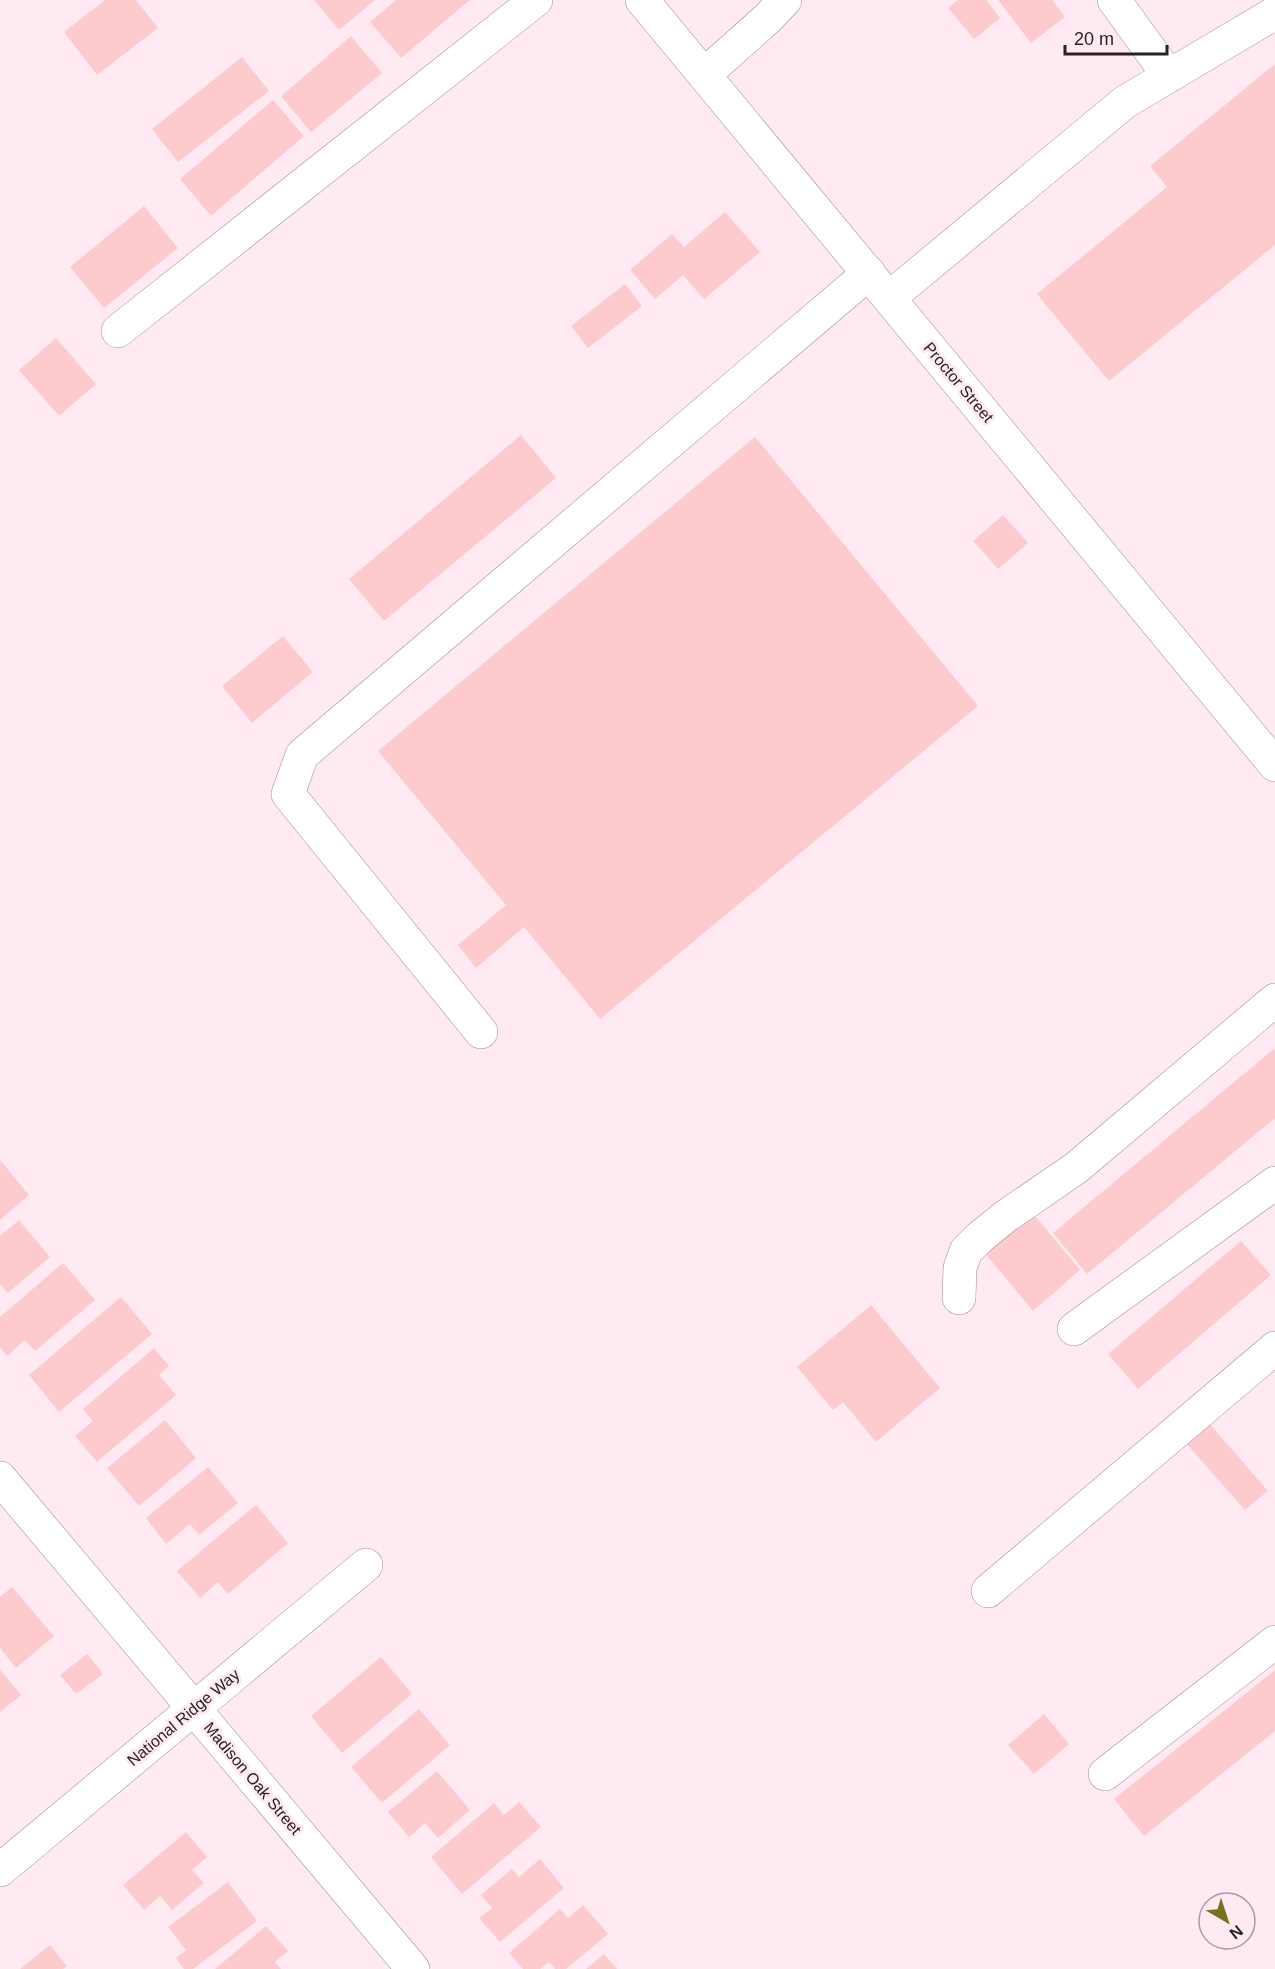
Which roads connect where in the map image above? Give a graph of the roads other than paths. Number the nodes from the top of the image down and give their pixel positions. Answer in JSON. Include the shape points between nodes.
{"nodes":[{"id":1,"x":536,"y":0,"type":"edge"},
{"id":2,"x":642,"y":0,"type":"edge"},
{"id":3,"x":785,"y":0,"type":"edge"},
{"id":4,"x":1114,"y":0,"type":"edge"},
{"id":5,"x":1275,"y":13,"type":"edge"},
{"id":6,"x":704,"y":75,"type":"junction"},
{"id":7,"x":1169,"y":76,"type":"junction"},
{"id":8,"x":868,"y":273,"type":"junction"},
{"id":9,"x":889,"y":298,"type":"junction"},
{"id":10,"x":118,"y":331,"type":"dead end"},
{"id":11,"x":1275,"y":765,"type":"edge"},
{"id":12,"x":1275,"y":1000,"type":"edge"},
{"id":13,"x":481,"y":1032,"type":"dead end"},
{"id":14,"x":1275,"y":1183,"type":"edge"},
{"id":15,"x":959,"y":1298,"type":"dead end"},
{"id":16,"x":1074,"y":1329,"type":"dead end"},
{"id":17,"x":1275,"y":1348,"type":"edge"},
{"id":18,"x":0,"y":1478,"type":"edge"},
{"id":19,"x":366,"y":1565,"type":"dead end"},
{"id":20,"x":988,"y":1591,"type":"dead end"},
{"id":21,"x":1275,"y":1642,"type":"edge"},
{"id":22,"x":194,"y":1707,"type":"junction"},
{"id":23,"x":1105,"y":1774,"type":"dead end"},
{"id":24,"x":0,"y":1870,"type":"edge"},
{"id":25,"x":413,"y":1969,"type":"edge"}],
"edges":[{"from":1,"to":10,"type":"street"},
{"from":2,"to":6,"type":"street","name":"Proctor Street"},
{"from":3,"to":6,"type":"street"},
{"from":4,"to":7,"type":"street"},
{"from":5,"to":7,"type":"street"},
{"from":6,"to":8,"type":"street","name":"Proctor Street"},
{"from":7,"to":9,"type":"street","via":[[1125,102]]},
{"from":8,"to":9,"type":"street","name":"Proctor Street"},
{"from":8,"to":13,"type":"street","via":[[302,755],[288,794]]},
{"from":9,"to":11,"type":"street","name":"Proctor Street"},
{"from":12,"to":15,"type":"street","via":[[1076,1168],[980,1237],[966,1251],[960,1268]]},
{"from":14,"to":16,"type":"street"},
{"from":17,"to":20,"type":"street"},
{"from":18,"to":22,"type":"street","name":"Madison Oak Street"},
{"from":19,"to":22,"type":"street","name":"National Ridge Way"},
{"from":21,"to":23,"type":"street"},
{"from":22,"to":24,"type":"street","name":"National Ridge Way"},
{"from":22,"to":25,"type":"street","name":"Madison Oak Street"}]}
